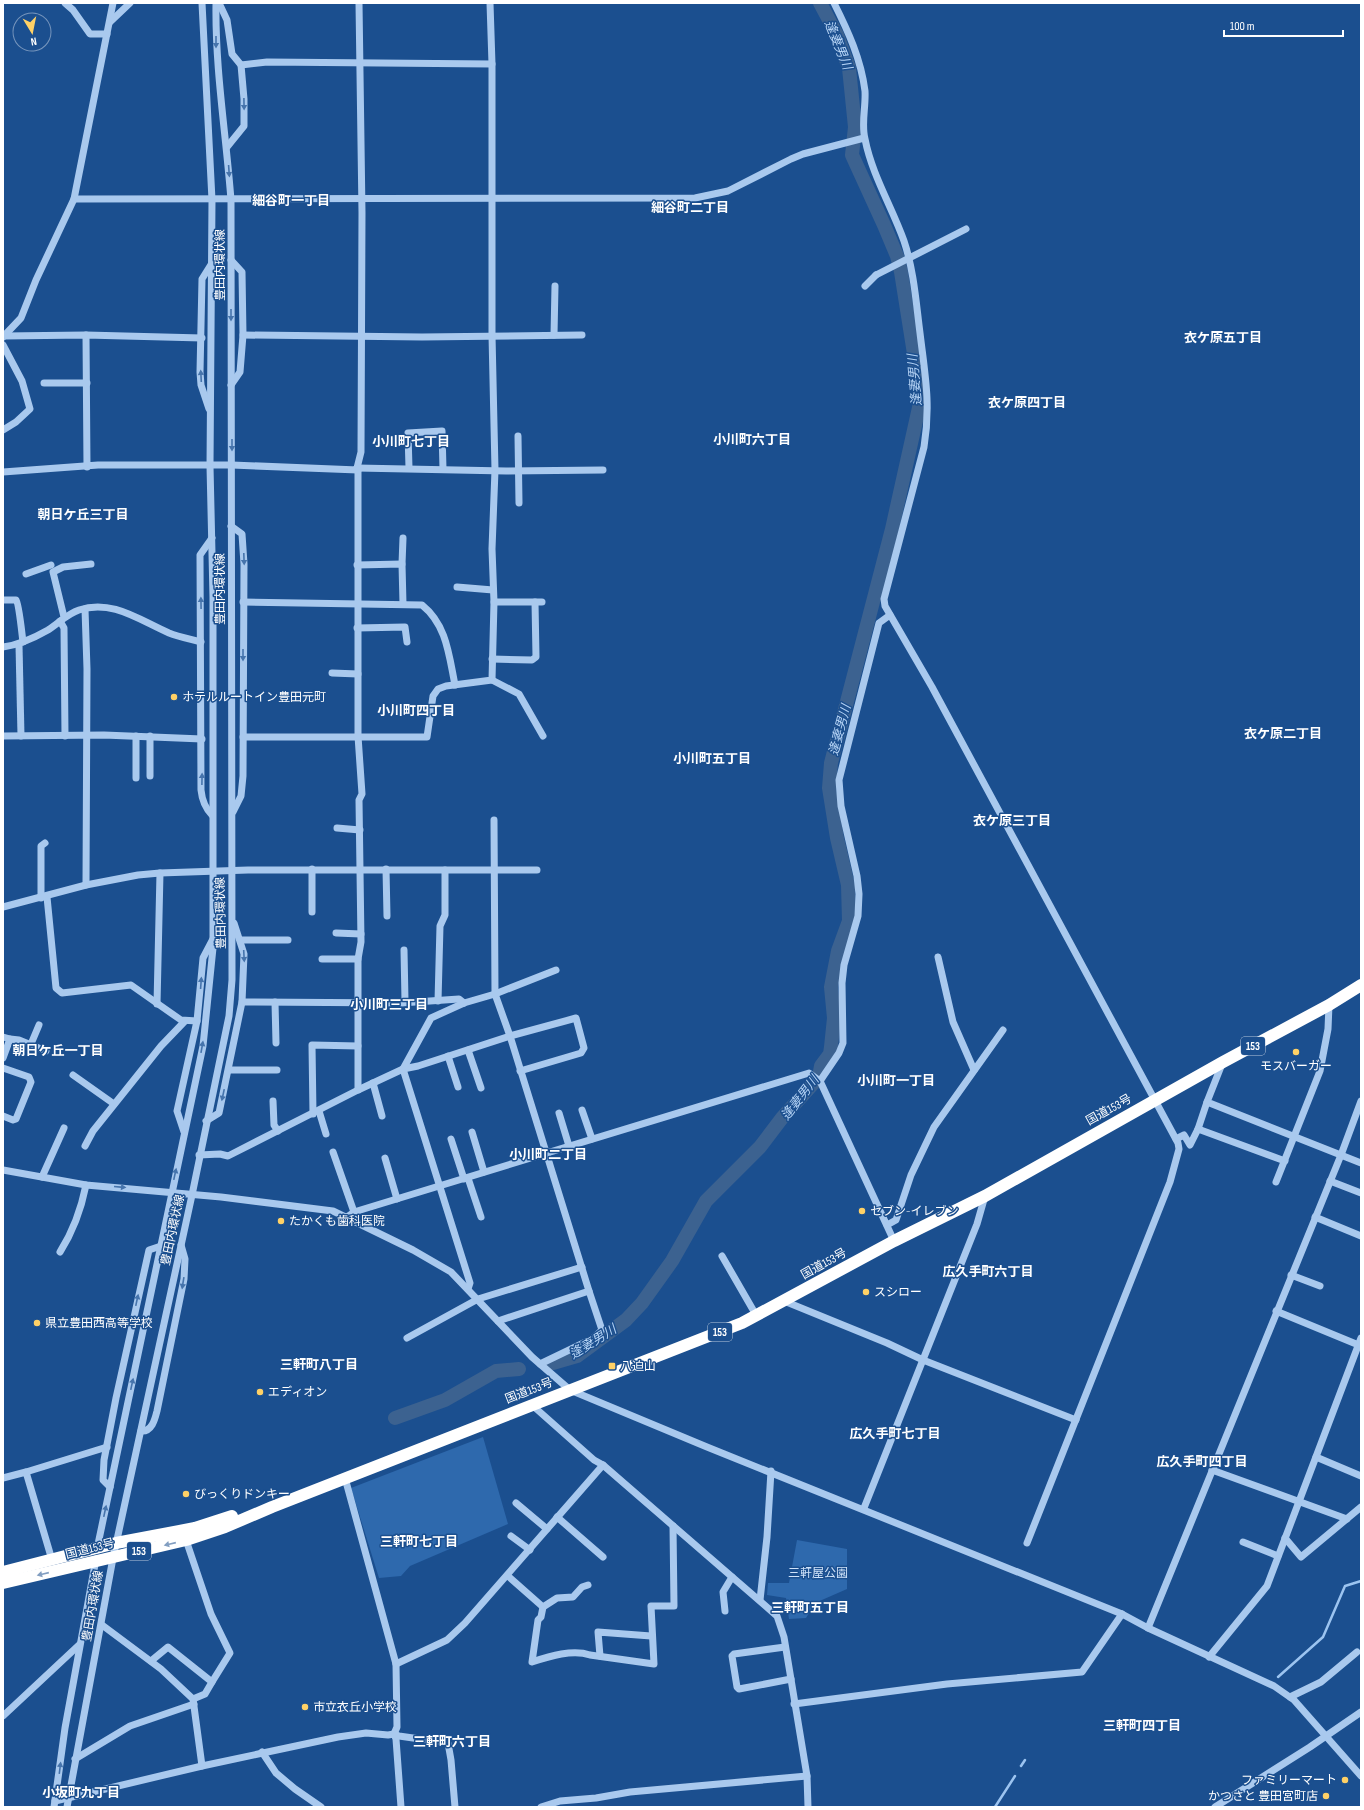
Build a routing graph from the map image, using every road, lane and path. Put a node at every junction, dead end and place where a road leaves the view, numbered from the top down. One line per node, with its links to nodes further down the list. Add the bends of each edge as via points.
1 (65, 3): 10 (street, via 90,34)
2 (114, 3): 9 (street)
3 (130, 3): 9 (street)
4 (202, 3): 19 (street, 豊田内環状線)
5 (218, 3): 13 (street, via 226,20 232,54); 15 (street, 豊田内環状線, one-way to 15, via 216,52)
6 (359, 3): 11 (street)
7 (490, 3): 12 (street)
8 (834, 3): 14 (street, via 861,71 865,92)
9 (110, 22): 10 (street)
10 (107, 34): 17 (street)
11 (359, 64): 12 (street); 13 (street, via 267,62); 18 (street)
12 (492, 64): 16 (street)
13 (241, 65): 15 (street, one-way to 15, via 244,126)
14 (861, 138): 16 (street, via 791,159 728,191 695,198); 68 (street, via 910,260 928,399 928,424 924,447 884,598)
15 (227, 147): 20 (street, 豊田内環状線, one-way to 20)
16 (492, 198): 18 (street); 28 (street)
17 (74, 199): 19 (street); 31 (street, via 21,318)
18 (362, 199): 20 (street); 32 (street)
19 (212, 200): 20 (street); 23 (street, 豊田内環状線)
20 (231, 200): 22 (street, 豊田内環状線)
21 (966, 229): 25 (street, bridge, via 876,275)
22 (231, 260): 27 (street, via 242,272); 37 (street, 豊田内環状線, one-way to 37)
23 (212, 263): 33 (street, via 202,278); 38 (street, 豊田内環状線)
24 (555, 286): 29 (street)
25 (864, 286)
26 (86, 335): 31 (street); 33 (street); 36 (street)
27 (243, 335): 32 (street); 37 (street, via 240,372)
28 (492, 335): 29 (street); 32 (street); 47 (street)
29 (554, 335): 30 (street)
30 (582, 335)
31 (4, 336)
32 (362, 336): 45 (street, via 361,452)
33 (202, 338): 38 (street, one-way to 33, via 202,385)
34 (3, 345): 39 (street, via 22,381 30,409)
35 (44, 383): 36 (street)
36 (86, 383): 43 (street)
37 (231, 385): 41 (street, 豊田内環状線, one-way to 41)
38 (211, 412): 42 (street, 豊田内環状線)
39 (3, 430)
40 (518, 436): 48 (street)
41 (232, 464): 42 (street); 45 (street); 52 (street, 豊田内環状線)
42 (210, 466): 43 (street); 53 (street, 豊田内環状線)
43 (87, 467): 50 (street)
44 (409, 468): 45 (street); 46 (street); 46 (street, via 408,433 442,431)
45 (357, 469): 57 (street)
46 (443, 469): 47 (street)
47 (495, 470): 48 (street); 61 (street)
48 (518, 470): 49 (street); 51 (street)
49 (604, 470)
50 (3, 472)
51 (519, 503)
52 (231, 526): 63 (street, one-way to 63, via 242,534); 76 (street, 豊田内環状線)
53 (212, 538): 72 (street, one-way to 53, via 200,555); 85 (street, 豊田内環状線)
54 (403, 538): 56 (street)
55 (91, 564): 58 (street)
56 (402, 564): 57 (street); 66 (street)
57 (358, 565): 65 (street)
58 (51, 566): 59 (street); 69 (street)
59 (26, 574)
60 (457, 587): 61 (street)
61 (493, 590): 64 (street)
62 (3, 600): 74 (street, via 16,600 19,603)
63 (243, 602): 65 (street); 71 (street)
64 (494, 602): 77 (street); 77 (street, via 539,602 536,657 532,660)
65 (357, 604): 66 (street); 70 (street)
66 (403, 604): 84 (street, via 422,605 439,624 444,634)
67 (85, 609): 69 (street); 72 (street, via 114,607 169,633); 89 (street)
68 (890, 615): 160 (street, via 879,623 839,780 841,806 857,876 858,916 844,965 843,1043); 165 (street, via 932,687)
69 (62, 619): 74 (street); 88 (street)
70 (358, 628): 73 (street, via 405,627); 80 (street)
71 (243, 633): 76 (street, via 241,641); 83 (street, one-way to 83)
72 (201, 642): 81 (street)
73 (407, 642)
74 (21, 644): 75 (street); 87 (street)
75 (3, 648)
76 (231, 652): 78 (street, 豊田内環状線)
77 (492, 659): 82 (street)
78 (231, 668): 83 (street); 98 (street, 豊田内環状線)
79 (332, 673): 80 (street)
80 (358, 674): 92 (street)
81 (201, 677): 85 (street); 95 (street)
82 (492, 680): 84 (street); 93 (street, via 519,694)
83 (243, 684): 94 (street)
84 (455, 685): 92 (street, via 438,689 433,696 428,737)
85 (212, 694): 99 (street, 豊田内環状線)
86 (3, 736): 87 (street)
87 (21, 736): 88 (street)
88 (65, 736): 89 (street)
89 (88, 736): 90 (street); 113 (street)
90 (136, 736): 91 (street); 97 (street)
91 (150, 736): 95 (street); 96 (street)
92 (358, 736): 94 (street); 102 (street, via 362,794 359,800)
93 (543, 736)
94 (243, 737): 98 (street, via 241,796)
95 (202, 739): 99 (street, one-way to 95, via 202,799)
96 (150, 776)
97 (136, 778)
98 (232, 813): 110 (street, 豊田内環状線)
99 (212, 816): 111 (street, 豊田内環状線)
100 (494, 820): 108 (street)
101 (337, 828): 102 (street)
102 (360, 830): 105 (street)
103 (45, 843): 114 (street, via 41,846)
104 (312, 869): 105 (street); 110 (street); 116 (street)
105 (360, 869): 106 (street); 120 (street)
106 (386, 869): 107 (street); 117 (street)
107 (445, 870): 108 (street); 132 (street, via 445,915 440,926)
108 (494, 870): 109 (street); 130 (street)
109 (537, 870)
110 (231, 871): 111 (street); 118 (street, 豊田内環状線)
111 (212, 872): 112 (street); 121 (street, 豊田内環状線)
112 (160, 873): 113 (street); 137 (street)
113 (86, 885): 114 (street)
114 (44, 897): 115 (street); 137 (street, via 56,988 62,993 131,985)
115 (3, 907)
116 (312, 912)
117 (387, 916)
118 (232, 919): 122 (street); 175 (street, 豊田内環状線, via 232,980 228,1016)
119 (336, 933): 120 (street)
120 (361, 934): 127 (street)
121 (213, 938): 140 (street, one-way to 121, via 203,958); 178 (street, 豊田内環状線, one-way to 121, via 203,1046)
122 (241, 940): 123 (street); 133 (street, one-way to 133, via 244,954)
123 (288, 940)
124 (404, 950): 131 (street)
125 (322, 958): 127 (street)
126 (938, 958): 157 (street, via 952,1022)
127 (358, 959): 135 (street)
128 (556, 970): 130 (street)
129 (1361, 985): 138 (highway, 国道153号 / 153)
130 (495, 994): 136 (street); 143 (street)
131 (405, 1001): 132 (street); 135 (street)
132 (438, 1001): 136 (street, via 459,999)
133 (242, 1002): 134 (street); 155 (street)
134 (275, 1002): 135 (street); 145 (street)
135 (358, 1002): 147 (street)
136 (464, 1003): 154 (street, via 431,1018)
137 (157, 1004): 139 (street)
138 (1329, 1005): 152 (highway, 国道153号 / 153); 182 (street, via 1324,1056)
139 (185, 1021): 140 (street); 169 (street)
140 (197, 1021): 178 (street, via 177,1111)
141 (39, 1025): 146 (street)
142 (1002, 1030): 157 (street)
143 (510, 1036): 148 (street); 158 (street); 158 (street, via 576,1018 584,1048 581,1053)
144 (7, 1038): 146 (street); 151 (street)
145 (276, 1043)
146 (31, 1044): 149 (street)
147 (358, 1046): 164 (street); 171 (street, via 312,1045)
148 (468, 1050): 150 (street); 163 (street)
149 (46, 1051)
150 (448, 1056): 154 (street); 162 (street)
151 (3, 1058)
152 (1223, 1062): 165 (highway, 国道153号 / 153); 168 (street)
153 (3, 1068): 173 (street, via 29,1077 31,1082 16,1119)
154 (403, 1069): 161 (street); 202 (street)
155 (228, 1070): 156 (street); 175 (street, one-way to 175, via 220,1112)
156 (277, 1070)
157 (974, 1070): 212 (street, via 934,1127 911,1174 896,1220)
158 (520, 1071): 189 (street)
159 (73, 1075): 169 (street)
160 (820, 1081): 184 (street, via 809,1073); 212 (street)
161 (372, 1083): 164 (street); 174 (street)
162 (458, 1087)
163 (481, 1088)
164 (358, 1090): 171 (street)
165 (1155, 1099): 185 (street); 206 (highway, 国道153号 / 153)
166 (273, 1101): 179 (street, via 274,1125)
167 (1361, 1101): 191 (street)
168 (1207, 1102): 177 (street); 182 (street)
169 (114, 1104): 186 (street)
170 (582, 1110): 184 (street)
171 (316, 1113): 179 (street); 181 (street)
172 (559, 1113): 187 (street)
173 (3, 1116)
174 (382, 1116)
175 (206, 1121): 190 (street, 豊田内環状線)
176 (64, 1128): 197 (street)
177 (1198, 1129): 185 (street, via 1190,1145 1184,1135); 193 (street)
178 (184, 1132): 203 (street, 豊田内環状線, one-way to 178)
179 (278, 1132): 190 (street, via 228,1156)
180 (472, 1132): 196 (street)
181 (326, 1134)
182 (1295, 1135): 191 (street); 193 (street)
183 (451, 1139): 198 (street)
184 (592, 1139): 187 (street)
185 (1176, 1139): 235 (street, via 1179,1154 1170,1182)
186 (85, 1146)
187 (569, 1146): 189 (street)
188 (333, 1152): 208 (street)
189 (545, 1153): 196 (street); 219 (street)
190 (199, 1155): 205 (street, 豊田内環状線)
191 (1341, 1155): 194 (street); 199 (street)
192 (385, 1158): 207 (street)
193 (1285, 1161): 200 (street)
194 (1361, 1163)
195 (3, 1170): 197 (street)
196 (484, 1172): 198 (street)
197 (42, 1177): 201 (street)
198 (466, 1178): 202 (street); 209 (street)
199 (1330, 1181): 204 (street); 210 (street)
200 (1276, 1182)
201 (86, 1185): 203 (street, one-way to 203); 217 (street, via 81,1210 72,1233)
202 (440, 1186): 207 (street); 222 (street, via 470,1283)
203 (171, 1192): 205 (street); 216 (street, 豊田内環状線)
204 (1361, 1193)
205 (192, 1195): 211 (street, via 324,1209); 215 (street, 豊田内環状線)
206 (985, 1196): 214 (highway, 国道153号 / 153); 231 (street, via 977,1224)
207 (397, 1199): 208 (street)
208 (354, 1212): 211 (street)
209 (481, 1217)
210 (1315, 1217): 213 (street); 220 (street)
211 (347, 1218): 222 (street, via 439,1264)
212 (887, 1225): 214 (street)
213 (1361, 1236)
214 (894, 1241): 225 (highway, 国道153号 / 153)
215 (180, 1245): 236 (street, 豊田内環状線); 236 (street, one-way to 236, via 185,1259 184,1279 156,1416 154,1423)
216 (161, 1246): 237 (street, one-way to 216, via 149,1250); 246 (street, 豊田内環状線, one-way to 216)
217 (60, 1252)
218 (722, 1256): 227 (street)
219 (582, 1267): 223 (street); 224 (street)
220 (1291, 1275): 221 (street); 226 (street)
221 (1320, 1286)
222 (468, 1289): 224 (street)
223 (589, 1290): 228 (street); 232 (street, via 602,1330 592,1339)
224 (478, 1299): 228 (street); 229 (street)
225 (784, 1302): 227 (highway, 国道153号 / 153); 231 (street)
226 (1276, 1311): 230 (street); 240 (street)
227 (756, 1315): 233 (highway, 国道153号 / 153, via 742,1323)
228 (498, 1321): 232 (street)
229 (407, 1338)
230 (1360, 1343): 238 (street)
231 (923, 1360): 235 (street); 251 (street)
232 (540, 1364): 233 (street)
233 (570, 1390): 234 (highway, 国道153号 / 153); 241 (street)
234 (532, 1405): 239 (street); 245 (highway, 国道153号 / 153)
235 (1076, 1420): 261 (street)
236 (141, 1431): 260 (street, 豊田内環状線)
237 (107, 1447): 242 (street); 246 (street, via 103,1480)
238 (1316, 1457): 243 (street); 247 (street)
239 (603, 1465): 252 (street); 254 (street)
240 (1212, 1470): 247 (street); 279 (street)
241 (771, 1471): 251 (street); 274 (street)
242 (26, 1472): 244 (street); 267 (street)
243 (1361, 1476)
244 (3, 1478)
245 (345, 1478): 250 (highway, 国道153号 / 153); 287 (street)
246 (110, 1487): 262 (street, 豊田内環状線, one-way to 246)
247 (1299, 1500): 253 (street); 257 (street)
248 (516, 1502): 255 (street)
249 (1361, 1506): 253 (street)
250 (272, 1507): 258 (highway, 国道153号 / 153); 260 (highway, 国道153号 / 153, via 256,1508 195,1528)
251 (864, 1508): 277 (street)
252 (557, 1517): 255 (street); 265 (street)
253 (1347, 1519): 257 (street, via 1301,1557)
254 (673, 1526): 271 (street); 280 (street, via 674,1606 651,1606)
255 (548, 1529): 263 (street)
256 (511, 1536): 263 (street)
257 (1285, 1538): 264 (street)
258 (186, 1540): 266 (highway, 国道153号 / 153, one-way to 266); 289 (street, via 211,1614 230,1653)
259 (1243, 1542): 264 (street)
260 (116, 1543): 262 (highway, 国道153号 / 153); 266 (street, 豊田内環状線)
261 (1027, 1543)
262 (97, 1549): 267 (highway, 国道153号 / 153); 268 (street, 豊田内環状線)
263 (530, 1550): 270 (street)
264 (1278, 1556): 285 (street, via 1267,1586)
265 (603, 1557)
266 (113, 1558): 268 (highway, 国道153号 / 153); 278 (street, 豊田内環状線)
267 (52, 1560): 269 (highway, 国道153号 / 153)
268 (96, 1562): 272 (highway, 国道153号 / 153, one-way to 272); 281 (street, 豊田内環状線)
269 (3, 1572)
270 (508, 1576): 275 (street); 287 (street, via 447,1640)
271 (732, 1577): 274 (street); 276 (street, via 723,1592)
272 (3, 1583)
273 (588, 1585): 275 (street, via 582,1587 573,1597 557,1598)
274 (760, 1600): 282 (street, via 777,1616)
275 (543, 1607): 284 (street, via 538,1620 532,1662 549,1656 582,1652)
276 (725, 1610)
277 (1122, 1614): 279 (street); 292 (street, via 1082,1672 947,1684)
278 (102, 1624): 286 (street); 298 (street, 豊田内環状線)
279 (1148, 1628): 285 (street)
280 (651, 1636): 284 (street, via 598,1632); 284 (street, via 654,1664)
281 (79, 1645): 294 (street); 304 (street, 豊田内環状線, one-way to 281)
282 (785, 1647): 288 (street); 288 (street, via 732,1656 739,1689)
283 (1358, 1652): 290 (street, via 1321,1682)
284 (600, 1656)
285 (1209, 1657): 290 (street, via 1274,1686)
286 (151, 1661): 289 (street, via 168,1647); 291 (street)
287 (396, 1664): 295 (street, via 397,1727)
288 (790, 1679): 292 (street)
289 (212, 1682): 291 (street, via 205,1694)
290 (1290, 1697): 296 (street)
291 (193, 1702): 298 (street, via 130,1726); 299 (street)
292 (794, 1704): 300 (street)
293 (1361, 1712): 296 (street)
294 (3, 1716)
295 (394, 1734): 297 (street, via 366,1733); 308 (street); 309 (street, via 448,1743)
296 (1326, 1737): 301 (street); 313 (street)
297 (262, 1752): 299 (street); 307 (street, via 276,1774)
298 (75, 1759): 302 (street, 豊田内環状線)
299 (202, 1766): 302 (street)
300 (807, 1776): 303 (street, via 630,1792); 312 (street)
301 (1361, 1776)
302 (69, 1798): 304 (street); 306 (street, 豊田内環状線)
303 (596, 1798): 305 (street); 311 (street)
304 (55, 1804)
305 (559, 1804): 310 (street)
306 (68, 1807)
307 (321, 1807)
308 (401, 1807)
309 (455, 1807)
310 (541, 1807)
311 (596, 1807)
312 (808, 1807)
313 (1215, 1807)

